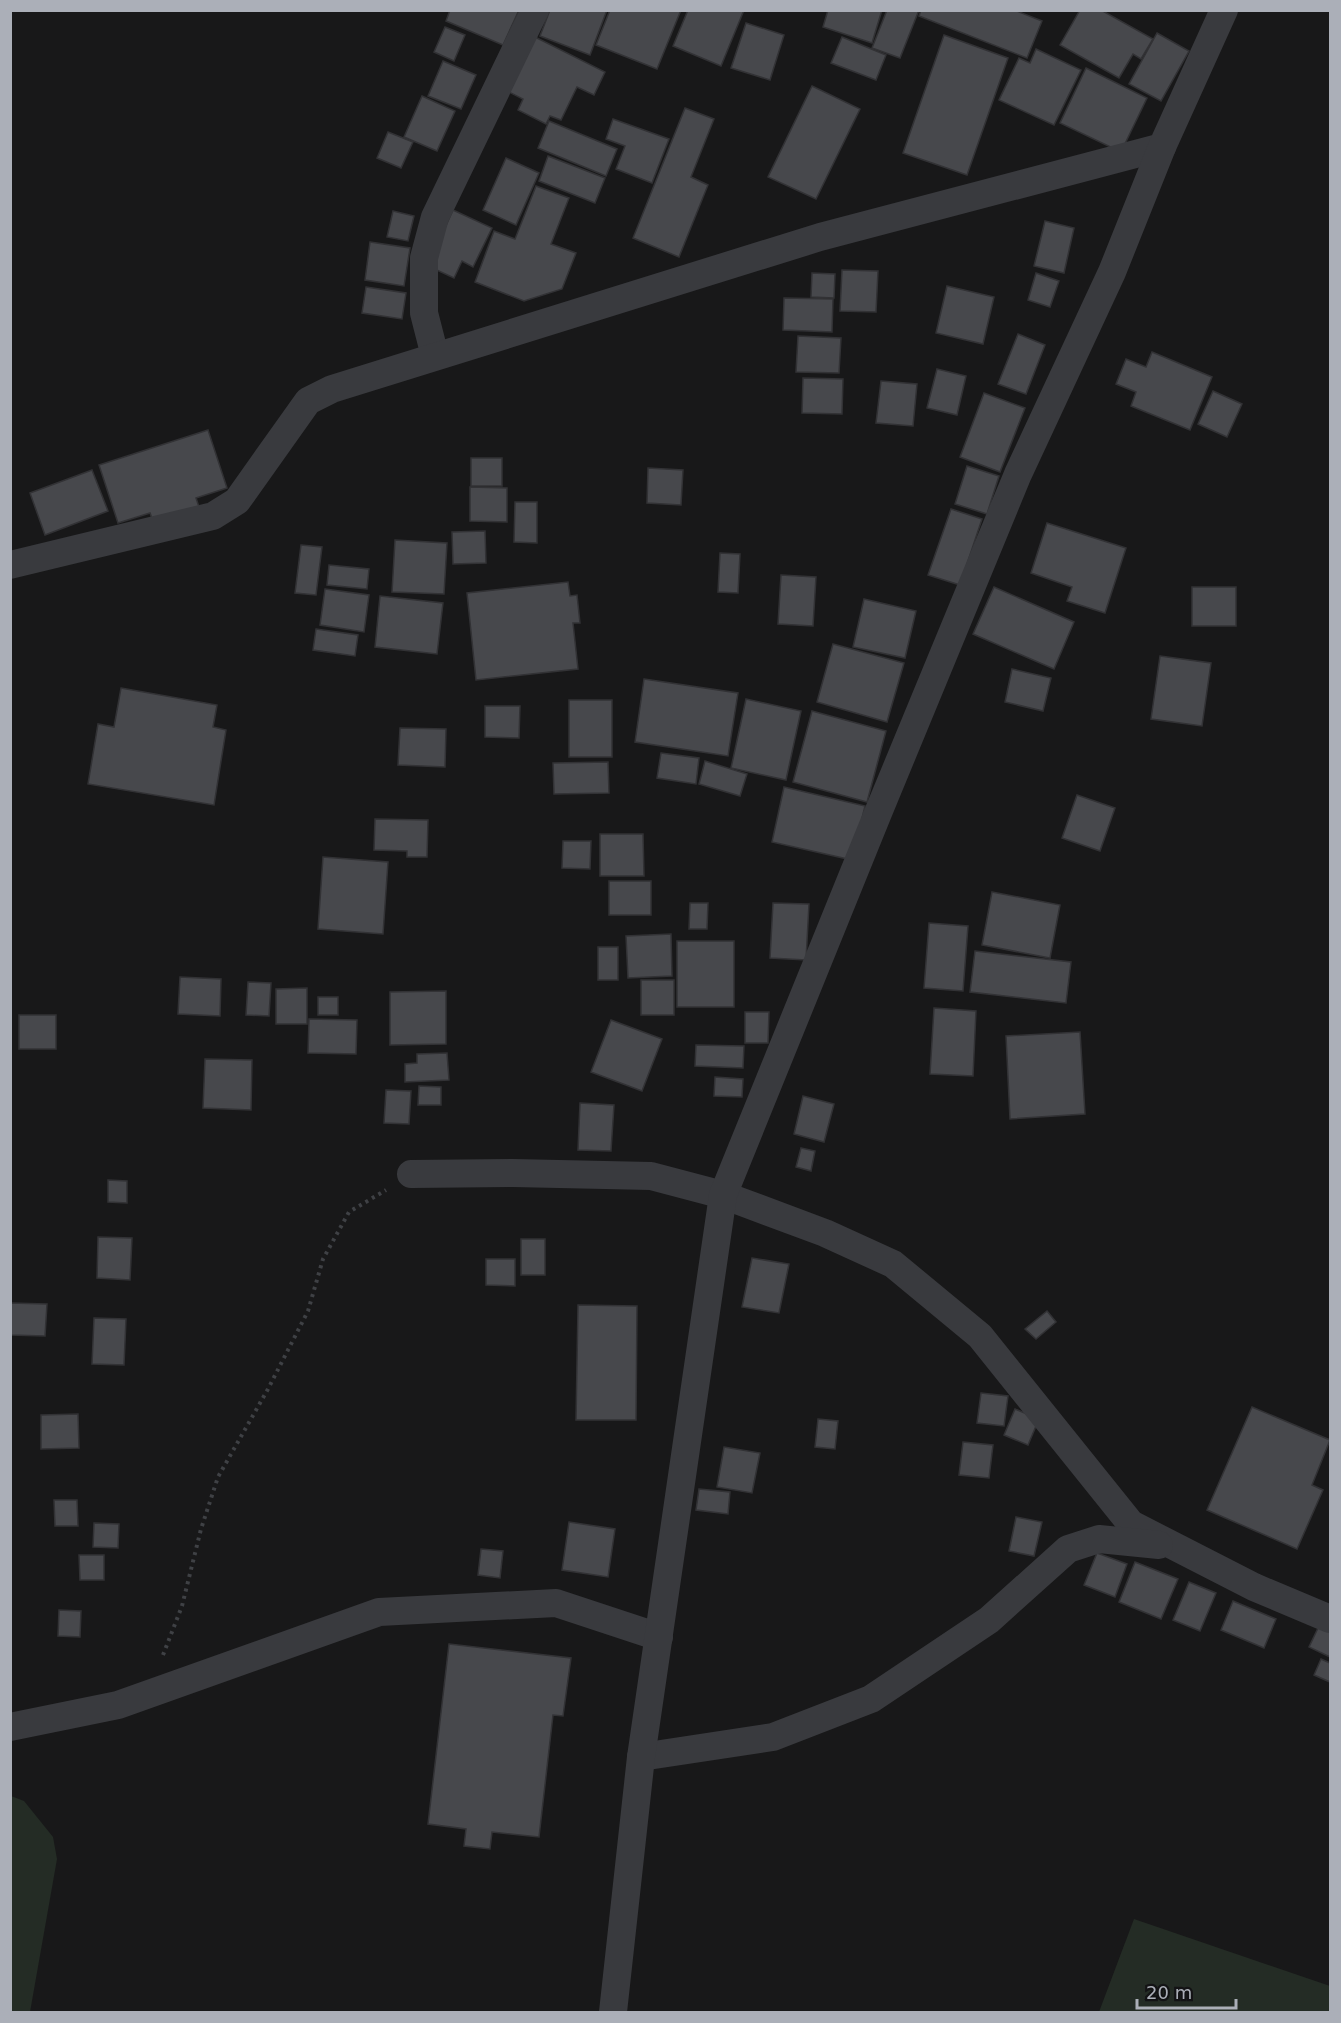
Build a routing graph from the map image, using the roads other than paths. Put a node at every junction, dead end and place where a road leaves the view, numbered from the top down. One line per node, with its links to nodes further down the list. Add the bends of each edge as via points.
1 (535, 10): 4 (street, via 435,217 424,258 424,313)
2 (1224, 10): 3 (street)
3 (1162, 147): 4 (street, via 820,237); 7 (street, via 1112,272 1018,474)
4 (435, 356): 5 (street, via 332,389 308,401 237,501 213,516)
5 (10, 565)
6 (411, 1174): 7 (street, via 651,1176)
7 (723, 1195): 8 (street, via 825,1233 893,1264 980,1336 1131,1524); 10 (street)
8 (1176, 1547): 9 (street, via 1254,1587); 12 (street, via 1099,1539 1068,1549 989,1620 871,1699 773,1737)
9 (1330, 1619)
10 (659, 1637): 11 (street, via 556,1603 379,1612 118,1705); 12 (street)
11 (10, 1727)
12 (641, 1757): 13 (street)
13 (613, 2013)

